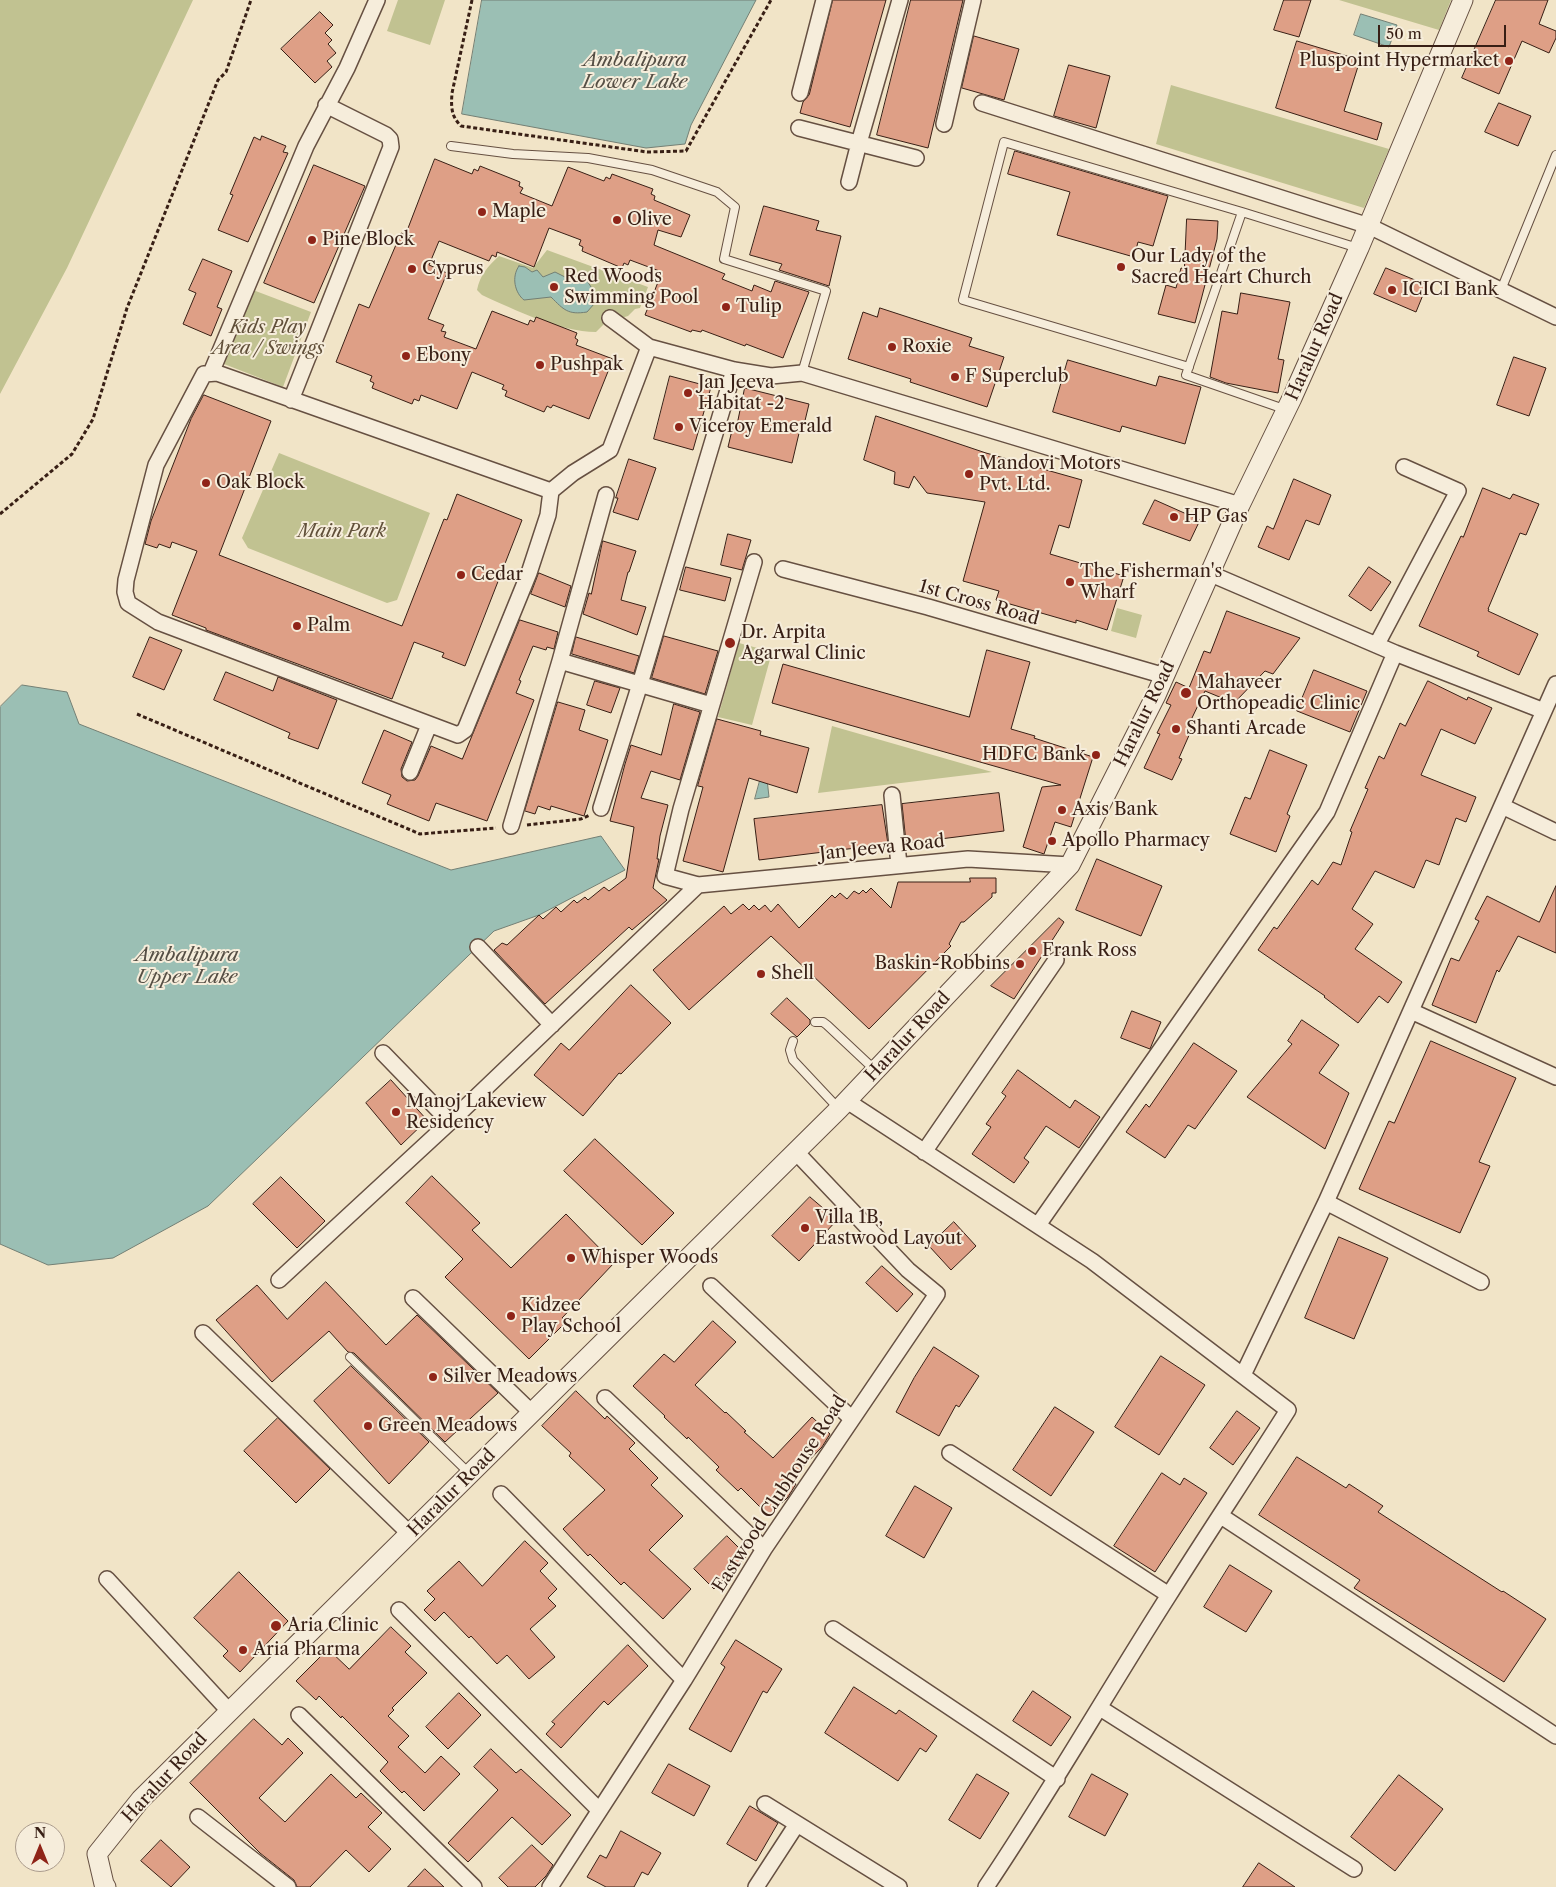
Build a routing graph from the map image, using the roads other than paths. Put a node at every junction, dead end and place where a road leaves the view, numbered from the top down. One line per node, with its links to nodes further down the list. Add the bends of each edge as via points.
1 (377, 0): 8 (street, via 347,68)
2 (824, 0): 6 (street)
3 (900, 0): 11 (street)
4 (973, 0): 9 (street)
5 (1463, 0): 17 (street, Haralur Road)
6 (800, 93)
7 (982, 103): 17 (street)
8 (326, 104): 25 (street); 27 (street, via 386,135 390,139 390,147)
9 (944, 124)
10 (799, 128): 11 (street)
11 (859, 143): 14 (street); 15 (street)
12 (450, 146): 26 (lane, via 513,154 588,158 652,170 717,192 735,207 724,259 826,291)
13 (1556, 155): 19 (lane)
14 (916, 158)
15 (849, 182)
16 (1242, 212): 18 (lane); 23 (lane); 23 (lane, via 1004,142 963,300)
17 (1368, 226): 18 (street, Haralur Road); 19 (street)
18 (1359, 248): 28 (street, Haralur Road)
19 (1501, 290): 20 (street)
20 (1556, 317)
21 (610, 318): 22 (street)
22 (649, 348): 24 (street); 30 (street, via 610,450)
23 (1189, 367): 28 (lane, via 1186,375)
24 (734, 370): 26 (street, via 771,376); 40 (street)
25 (211, 373): 27 (street); 44 (street, via 201,378 156,465 126,580 128,603 158,622)
26 (802, 373): 32 (street)
27 (291, 400): 30 (street)
28 (1287, 410): 32 (street, Haralur Road)
29 (1404, 467): 36 (street, via 1458,491)
30 (551, 491): 44 (street, via 548,515 529,574 465,730 458,735)
31 (606, 495): 38 (street)
32 (1240, 505): 35 (street, Haralur Road)
33 (754, 562): 42 (street)
34 (783, 569): 39 (street, 1st Cross Road, via 928,607)
35 (1210, 574): 36 (street); 39 (street, Haralur Road)
36 (1377, 644): 37 (street)
37 (1395, 653): 43 (street); 68 (street, via 1327,812)
38 (560, 661): 40 (street); 49 (street)
39 (1165, 676): 52 (street, Haralur Road)
40 (640, 684): 42 (street); 48 (street)
41 (1556, 684): 43 (street)
42 (711, 705): 53 (street, via 665,876)
43 (1544, 711): 47 (street)
44 (429, 725): 45 (street)
45 (410, 772)
46 (892, 795): 51 (street)
47 (1502, 806): 50 (street); 56 (street)
48 (601, 808)
49 (511, 826)
50 (1556, 832)
51 (899, 865): 52 (street, Jan Jeeva Road, via 968,859); 53 (street, Jan Jeeva Road)
52 (1070, 865): 61 (street, Haralur Road)
53 (698, 886): 58 (street)
54 (478, 947): 58 (street)
55 (1056, 960): 66 (street)
56 (1411, 1011): 62 (street); 67 (street)
57 (815, 1022): 61 (lane, via 827,1025)
58 (552, 1024): 64 (street)
59 (793, 1042): 63 (lane, via 790,1050 793,1060)
60 (383, 1052): 64 (street)
61 (876, 1071): 63 (street, Haralur Road)
62 (1556, 1077)
63 (843, 1105): 65 (street, Haralur Road); 66 (street)
64 (450, 1122): 69 (street)
65 (796, 1152): 77 (street, Haralur Road); 78 (street, Eastwood Clubhouse Road, via 908,1270 938,1294)
66 (924, 1152): 68 (street)
67 (1326, 1202): 70 (street); 75 (street)
68 (1038, 1225): 75 (street, via 1092,1261)
69 (279, 1280)
70 (1481, 1282)
71 (710, 1286): 78 (street)
72 (413, 1298): 77 (street)
73 (203, 1333): 83 (street)
74 (350, 1357): 80 (lane)
75 (1243, 1375): 82 (street, via 1288,1410)
76 (605, 1398): 84 (street)
77 (532, 1413): 80 (street, Haralur Road)
78 (852, 1419): 84 (street, Eastwood Clubhouse Road)
79 (950, 1454): 86 (street)
80 (470, 1474): 83 (street, Haralur Road)
81 (501, 1494): 89 (street)
82 (1221, 1516): 86 (street); 93 (street)
83 (410, 1534): 91 (street, Haralur Road)
84 (764, 1549): 89 (street, Eastwood Clubhouse Road)
85 (107, 1579): 91 (street)
86 (1169, 1594): 90 (street)
87 (399, 1610): 96 (street)
88 (833, 1629): 94 (street)
89 (684, 1680): 96 (street, Eastwood Clubhouse Road)
90 (1100, 1708): 94 (street); 99 (street)
91 (230, 1711): 100 (street, Haralur Road, via 141,1799 97,1854)
92 (299, 1715): 102 (street)
93 (1556, 1736)
94 (1057, 1779): 106 (street)
95 (765, 1804): 98 (street)
96 (599, 1810): 103 (street, Eastwood Clubhouse Road)
97 (198, 1817): 101 (street)
98 (797, 1824): 104 (street); 105 (street)
99 (1354, 1869)
100 (106, 1887)
101 (288, 1887)
102 (474, 1887)
103 (550, 1887)
104 (756, 1887)
105 (899, 1887)
106 (986, 1887)

